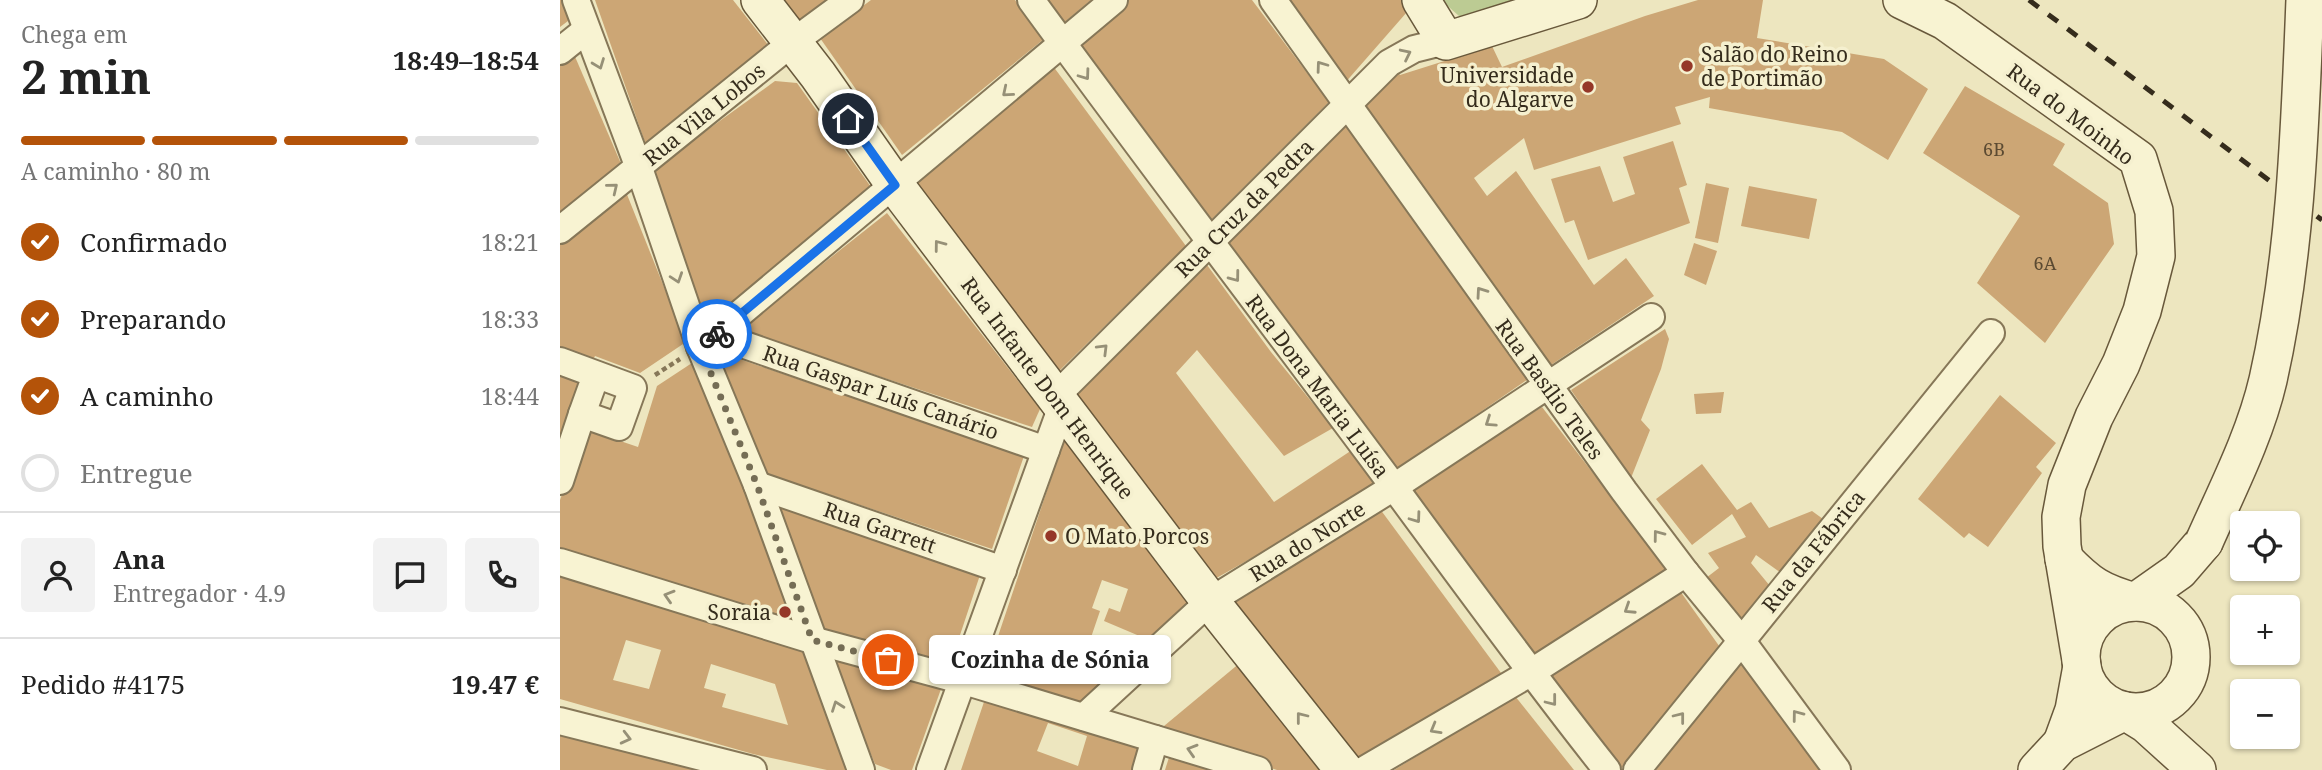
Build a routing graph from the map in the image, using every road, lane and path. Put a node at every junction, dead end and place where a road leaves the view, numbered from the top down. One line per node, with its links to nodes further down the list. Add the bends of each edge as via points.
1 (576, 0): 11 (street)
2 (760, 0): 13 (street, Rua Infante Dom Henrique)
3 (850, 0): 13 (street, Rua Vila Lobos)
4 (1031, 0): 14 (street, Rua Dona Maria Luísa)
5 (1115, 0): 14 (street)
6 (1273, 0): 16 (street, Rua Basílio Teles, one-way to 6)
7 (1421, 0): 12 (street)
8 (1578, 0): 12 (street)
9 (1902, 0): 35 (street, Rua do Moinho, via 1945,21 2138,159 2154,211 2156,256 2141,311 2067,485 2061,517)
10 (2305, 0): 34 (street, bridge, via 2300,131 2284,292 2268,382 2247,444)
11 (586, 30): 15 (street); 17 (street, one-way to 17)
12 (1446, 41): 16 (street, Rua Cruz da Pedra, one-way to 12, via 1389,63 1414,49)
13 (793, 43): 17 (street, Rua Vila Lobos); 18 (street, Rua Infante Dom Henrique)
14 (1063, 45): 18 (street, one-way to 18); 20 (street, Rua Dona Maria Luísa, one-way to 20)
15 (560, 51)
16 (1347, 103): 20 (street, Rua Cruz da Pedra); 26 (street, Rua Basílio Teles, one-way to 16)
17 (639, 168): 19 (street, Rua Vila Lobos, one-way to 17); 23 (street, one-way to 23)
18 (895, 185): 23 (street); 28 (street, Rua Infante Dom Henrique, one-way to 18)
19 (560, 230)
20 (1210, 243): 28 (street, Rua Cruz da Pedra, one-way to 20); 33 (street, Rua Dona Maria Luísa, one-way to 33)
21 (1651, 317): 26 (street, Rua do Norte)
22 (1991, 333): 42 (street, Rua da Fábrica)
23 (708, 341): 27 (path); 30 (street, Rua Gaspar Luís Canário); 32 (street)
24 (560, 362): 25 (street)
25 (596, 375): 27 (street); 29 (street)
26 (1546, 384): 33 (street, Rua do Norte, one-way to 33); 38 (street, Rua Basílio Teles, one-way to 26)
27 (633, 388): 29 (street, via 619,427)
28 (1058, 402): 30 (street); 39 (street, Rua Infante Dom Henrique)
29 (582, 414): 31 (street)
30 (1046, 450): 37 (street)
31 (560, 481)
32 (757, 485): 37 (street, Rua Garrett); 41 (street)
33 (1394, 487): 39 (street, Rua do Norte); 45 (street, Rua Dona Maria Luísa, one-way to 45)
34 (2204, 542): 40 (street, via 2179,571); 43 (street, via 2191,592)
35 (2064, 559): 40 (street, via 2086,582 2107,594); 44 (street, Rua do Moinho)
36 (560, 562): 41 (street, one-way to 36)
37 (1003, 570): 46 (street)
38 (1686, 573): 42 (street, Rua Basílio Teles); 45 (street, one-way to 45)
39 (1210, 601): 49 (street, Rua do Norte); 59 (street, Rua Infante Dom Henrique, one-way to 39)
40 (2135, 601): 43 (street, via 2171,613); 44 (street, via 2116,605 2094,622 2082,648)
41 (812, 640): 46 (street); 55 (street, one-way to 41)
42 (1741, 640): 62 (street, Rua da Fábrica, one-way to 42); 63 (street, Rua Basílio Teles, one-way to 42)
43 (2190, 645): 47 (street)
44 (2081, 666): 48 (street, via 2100,699); 52 (street, via 2074,710)
45 (1530, 673): 60 (street, one-way to 60); 61 (street, Rua Dona Maria Luísa, one-way to 61)
46 (964, 681): 49 (street); 56 (street)
47 (2186, 681): 48 (street, via 2176,696 2161,706); 53 (street, via 2179,710 2180,736)
48 (2125, 711): 52 (street); 53 (street)
49 (1084, 717): 51 (street)
50 (560, 721): 54 (street, one-way to 54)
51 (1155, 739): 57 (street); 58 (street, one-way to 51)
52 (2062, 743): 64 (street)
53 (2191, 766)
54 (753, 770)
55 (860, 770)
56 (930, 770)
57 (1146, 770)
58 (1258, 770)
59 (1344, 770)
60 (1364, 770)
61 (1607, 770)
62 (1637, 770)
63 (1838, 770)
64 (2037, 770)

